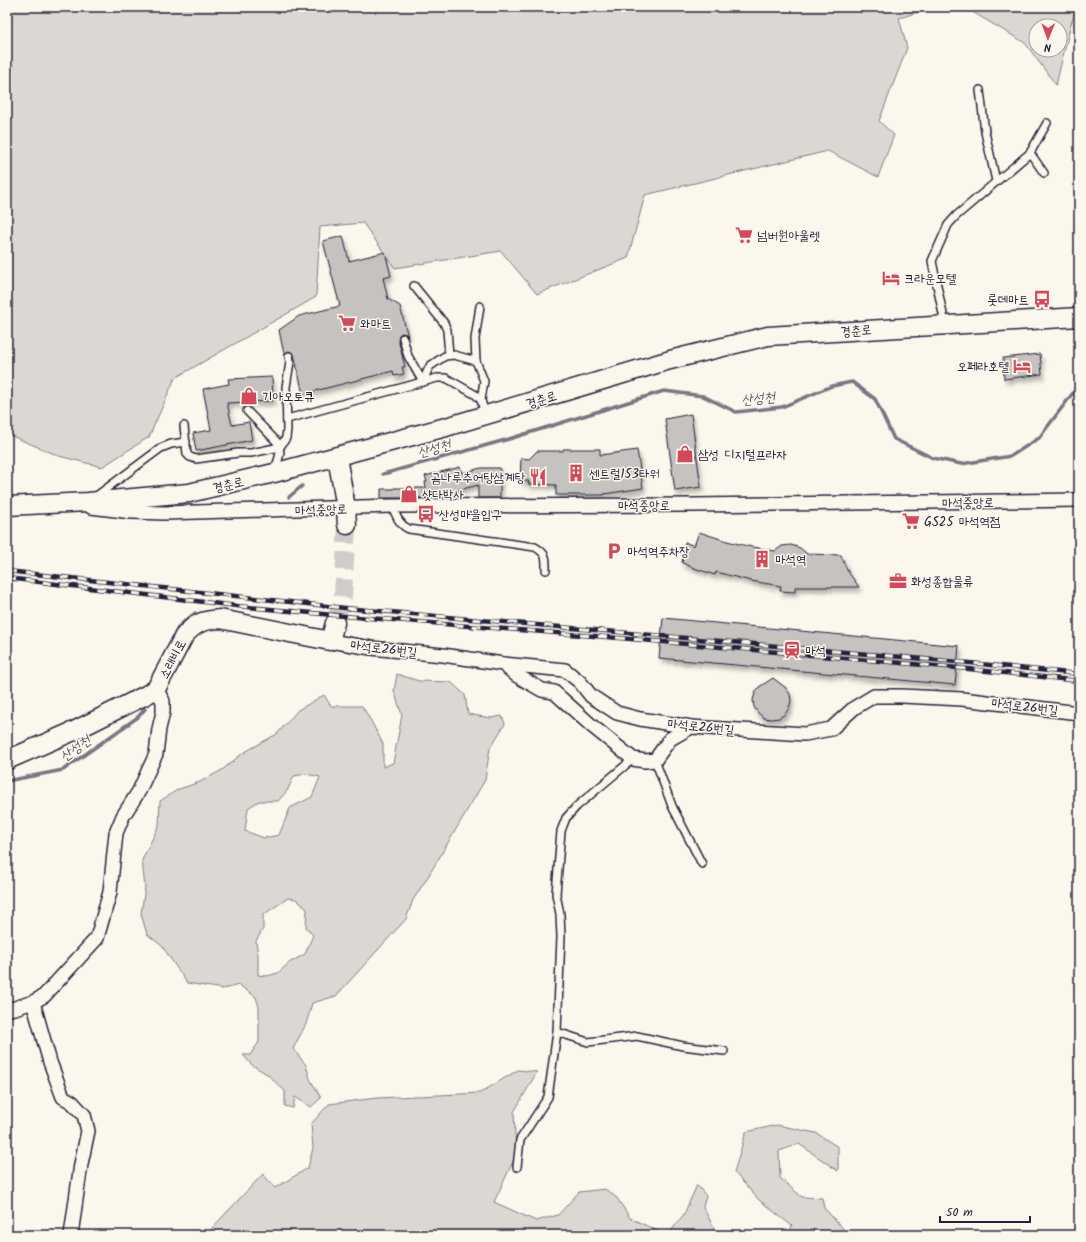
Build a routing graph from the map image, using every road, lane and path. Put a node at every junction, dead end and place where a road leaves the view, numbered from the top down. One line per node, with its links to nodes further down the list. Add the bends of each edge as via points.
1 (980, 90): 5 (lane, via 985,132)
2 (1047, 123): 3 (lane)
3 (1030, 153): 4 (lane); 5 (lane)
4 (1044, 173)
5 (996, 181): 9 (lane, via 948,225 932,261)
6 (414, 286): 11 (lane, via 446,327)
7 (480, 306): 13 (lane, via 475,339)
8 (1079, 317): 9 (street, 경춘로)
9 (945, 324): 15 (street, 경춘로, via 768,336)
10 (403, 338): 14 (lane, via 408,356)
11 (449, 355): 13 (lane); 14 (lane, via 430,366)
12 (289, 356): 17 (lane, via 286,387)
13 (476, 361): 15 (lane, via 484,381)
14 (422, 382): 15 (lane, via 446,378 476,395); 17 (lane)
15 (483, 408): 21 (street, 경춘로, via 446,427)
16 (247, 411): 20 (lane, via 277,442)
17 (287, 419): 20 (lane, via 286,438)
18 (184, 426): 19 (lane)
19 (186, 442): 20 (lane, via 187,454 192,458); 25 (lane, via 165,446 155,451)
20 (280, 450): 22 (lane)
21 (337, 457): 22 (street, 경춘로); 30 (street)
22 (274, 473): 23 (street, 경춘로)
23 (189, 493): 25 (street, 경춘로); 29 (street)
24 (1079, 500): 28 (street, 마석중앙로)
25 (88, 502): 26 (street, 경춘로)
26 (62, 504): 27 (street, 경춘로); 29 (street, 마석중앙로, via 132,512)
27 (7, 506)
28 (392, 506): 30 (street, 마석중앙로); 31 (lane, via 402,525 409,529 535,547 545,554)
29 (210, 512): 30 (street, 마석중앙로)
30 (346, 516)
31 (546, 570)
32 (335, 623): 33 (street)
33 (330, 641): 34 (street, 마석로26번길); 35 (street, 소래비로, via 220,619 208,620 198,623 184,636)
34 (503, 664): 37 (street, 마석로26번길, via 565,670 580,682 591,696 617,713); 38 (street, via 542,690 554,692)
35 (156, 689): 39 (street, 소래비로, via 74,731); 42 (street, via 163,702 163,712 158,729 156,754 116,833 110,892 97,938 44,996)
36 (1079, 712): 37 (street, 마석로26번길, via 962,699 874,696 854,708 831,729 804,734)
37 (691, 727): 40 (street, via 670,739)
38 (633, 759): 40 (street); 44 (lane, via 577,806 566,818 561,831 556,894 561,937)
39 (7, 760)
40 (655, 760): 41 (lane, via 672,806)
41 (702, 864)
42 (33, 1002): 43 (street); 47 (street, via 63,1097 72,1102 84,1115 88,1131)
43 (7, 1009)
44 (557, 1032): 45 (lane, via 588,1042 637,1036 683,1046); 46 (lane, via 548,1097 520,1140)
45 (724, 1051)
46 (517, 1167)
47 (70, 1235)

